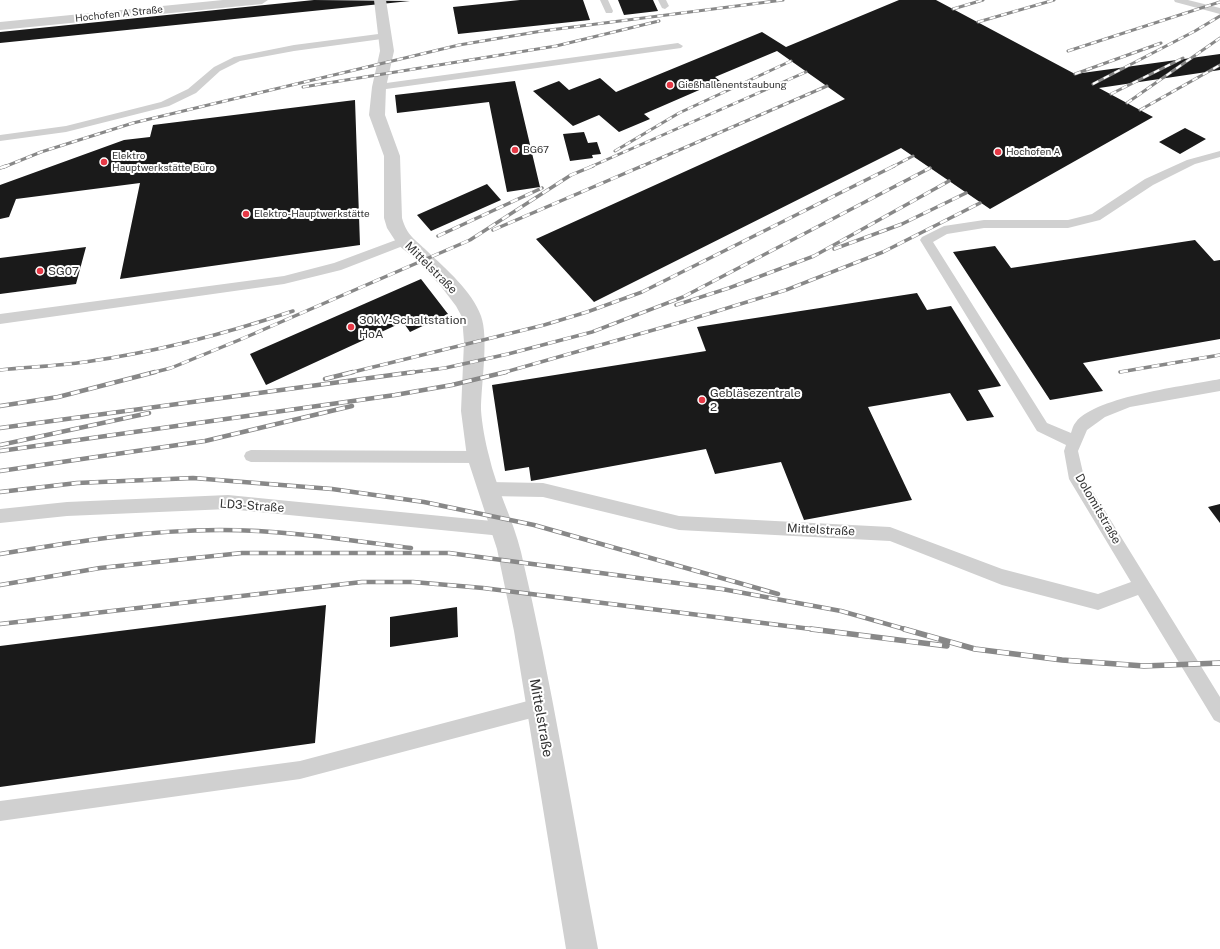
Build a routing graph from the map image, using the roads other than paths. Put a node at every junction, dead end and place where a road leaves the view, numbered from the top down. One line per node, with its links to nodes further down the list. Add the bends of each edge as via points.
1 (262, 0): 7 (street, Hochofen A Straße)
2 (380, 0): 8 (street, Mittelstraße)
3 (604, 0): 5 (lane)
4 (1178, 0): 6 (lane)
5 (609, 11)
6 (1220, 11)
7 (0, 26)
8 (386, 36): 10 (street, Mittelstraße, via 388,51); 11 (lane, via 294,48 237,59 217,69 192,91 165,104 66,129)
9 (678, 46): 10 (lane)
10 (378, 87): 13 (street, Mittelstraße, via 377,115 389,145 393,166 393,218)
11 (0, 138)
12 (1220, 154): 16 (lane, via 1191,162 1149,182 1096,217 1068,224 978,225 944,230 926,240 1042,427)
13 (404, 241): 14 (lane, via 337,267 284,280); 18 (street, Mittelstraße, via 446,280 472,317 474,342 471,411)
14 (0, 319)
15 (1220, 385): 16 (lane, Dolomitstraße, via 1122,405 1100,413 1081,426)
16 (1074, 442): 22 (lane, Dolomitstraße, via 1071,451 1077,479)
17 (251, 456): 18 (lane)
18 (478, 457): 19 (street, Mittelstraße)
19 (488, 489): 21 (street, Mittelstraße); 22 (lane, Mittelstraße, via 543,490 679,522 890,534 1002,577 1098,602)
20 (0, 516): 21 (lane, LD3-Straße, via 67,509 228,502)
21 (502, 530): 23 (street, Mittelstraße, via 509,549)
22 (1143, 585): 24 (lane, Dolomitstraße)
23 (539, 707): 25 (lane, via 300,770); 26 (street, Mittelstraße)
24 (1220, 714)
25 (0, 811)
26 (582, 949)

